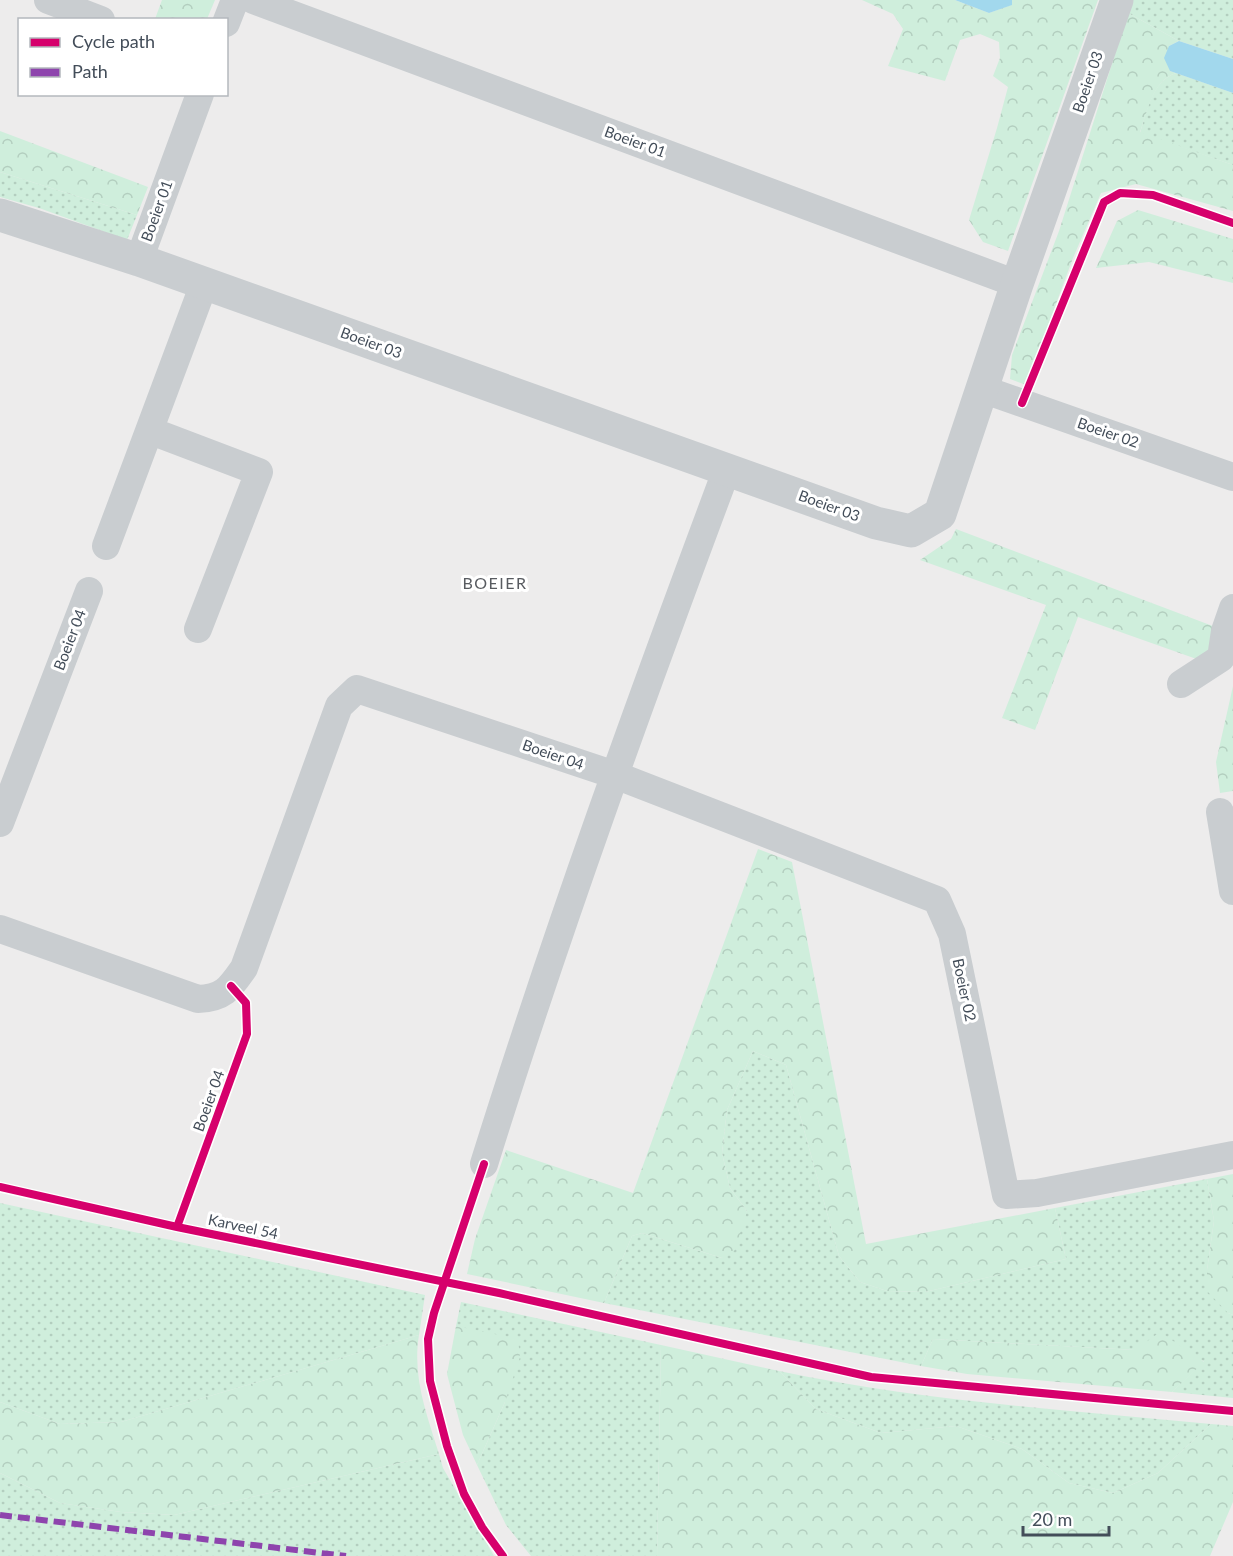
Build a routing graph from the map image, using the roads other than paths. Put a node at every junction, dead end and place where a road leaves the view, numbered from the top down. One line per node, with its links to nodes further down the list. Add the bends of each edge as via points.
1 (48, 0): 5 (street)
2 (235, 0): 6 (street)
3 (253, 0): 11 (street, Boeier 01)
4 (1117, 0): 11 (street, Boeier 03)
5 (96, 18)
6 (228, 18)
7 (199, 96): 9 (street, Boeier 01)
8 (0, 215): 9 (street)
9 (139, 260): 10 (street, Boeier 03)
10 (204, 284): 13 (street); 14 (street, Boeier 03)
11 (1017, 284): 12 (street, Boeier 03)
12 (982, 389): 14 (street, Boeier 03, via 940,514 911,531 876,523); 15 (street, Boeier 02)
13 (151, 430): 16 (street); 19 (street, via 259,472)
14 (727, 469): 21 (street)
15 (1233, 477)
16 (106, 546)
17 (89, 591): 23 (street, Boeier 04)
18 (1233, 608): 20 (street, via 1221,658)
19 (198, 629)
20 (1181, 684)
21 (615, 775): 25 (street, Boeier 04, via 357,689 339,706 244,968 222,994 198,999); 26 (street, Boeier 02, via 937,900 952,934 1006,1195 1037,1193); 27 (street)
22 (1220, 812): 24 (street)
23 (0, 823)
24 (1233, 891)
25 (0, 929)
26 (1233, 1155)
27 (484, 1164)

